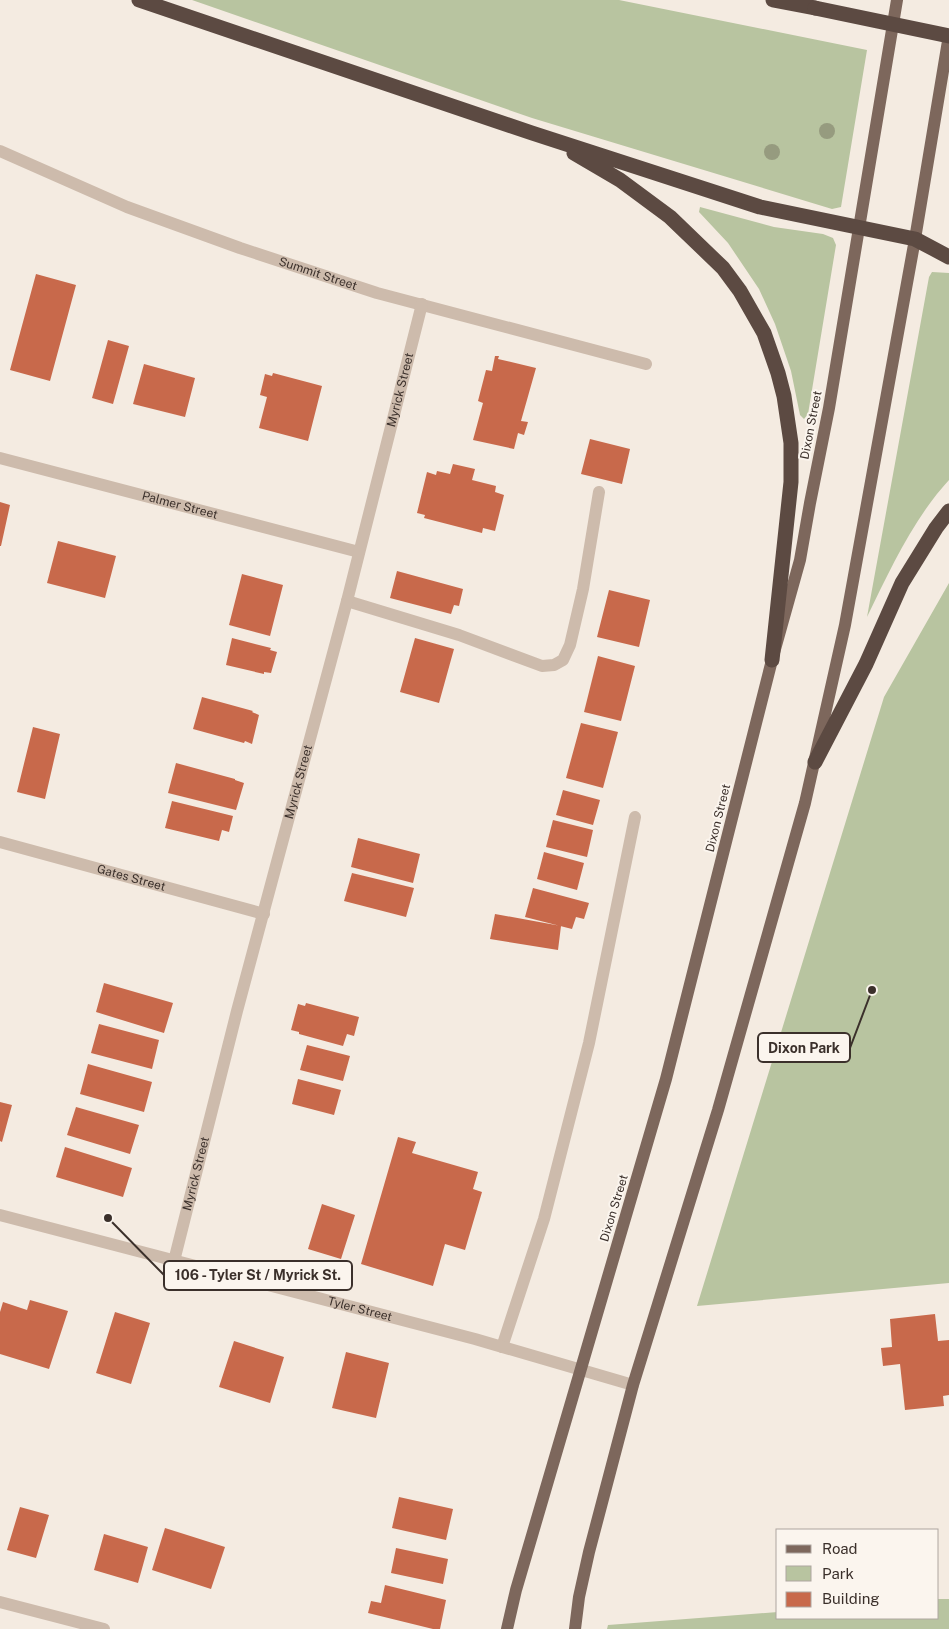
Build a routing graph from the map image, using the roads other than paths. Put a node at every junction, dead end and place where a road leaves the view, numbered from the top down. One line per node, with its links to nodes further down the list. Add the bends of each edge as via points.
1 (140, 0): 5 (highway)
2 (774, 0): 4 (highway, bridge)
3 (897, 0): 7 (main road, Dixon Street)
4 (949, 35): 8 (main road)
5 (532, 133): 7 (highway, via 760,207); 17 (highway, via 620,180 670,217 724,268 764,333 784,396 791,482)
6 (0, 151): 10 (street, Summit Street, via 127,207 240,248 377,293)
7 (859, 227): 8 (highway); 17 (main road, Dixon Street, via 800,560)
8 (915, 239): 9 (highway); 18 (main road, via 845,625)
9 (949, 258)
10 (422, 304): 11 (street, Summit Street); 15 (street, Myrick Street)
11 (646, 364)
12 (0, 458): 15 (street, Palmer Street)
13 (599, 492): 16 (street, via 570,645 563,660 554,665 542,666 459,635)
14 (949, 511): 18 (highway, via 902,583 866,664)
15 (359, 552): 16 (street, Myrick Street)
16 (347, 601): 21 (street, Myrick Street)
17 (772, 660): 25 (main road, Dixon Street, via 666,1079)
18 (815, 762): 26 (main road, via 718,1110)
19 (635, 817): 24 (street, via 589,1043 547,1210)
20 (0, 842): 21 (street, Gates Street)
21 (264, 914): 23 (street, Myrick Street)
22 (0, 1215): 23 (street, Tyler Street)
23 (174, 1260): 24 (street, Tyler Street)
24 (502, 1347): 25 (street, Tyler Street)
25 (580, 1369): 26 (street, Tyler Street); 29 (main road, Dixon Street)
26 (633, 1385): 30 (main road, via 589,1552)
27 (0, 1602): 28 (street)
28 (104, 1629)
29 (507, 1629)
30 (575, 1629)

